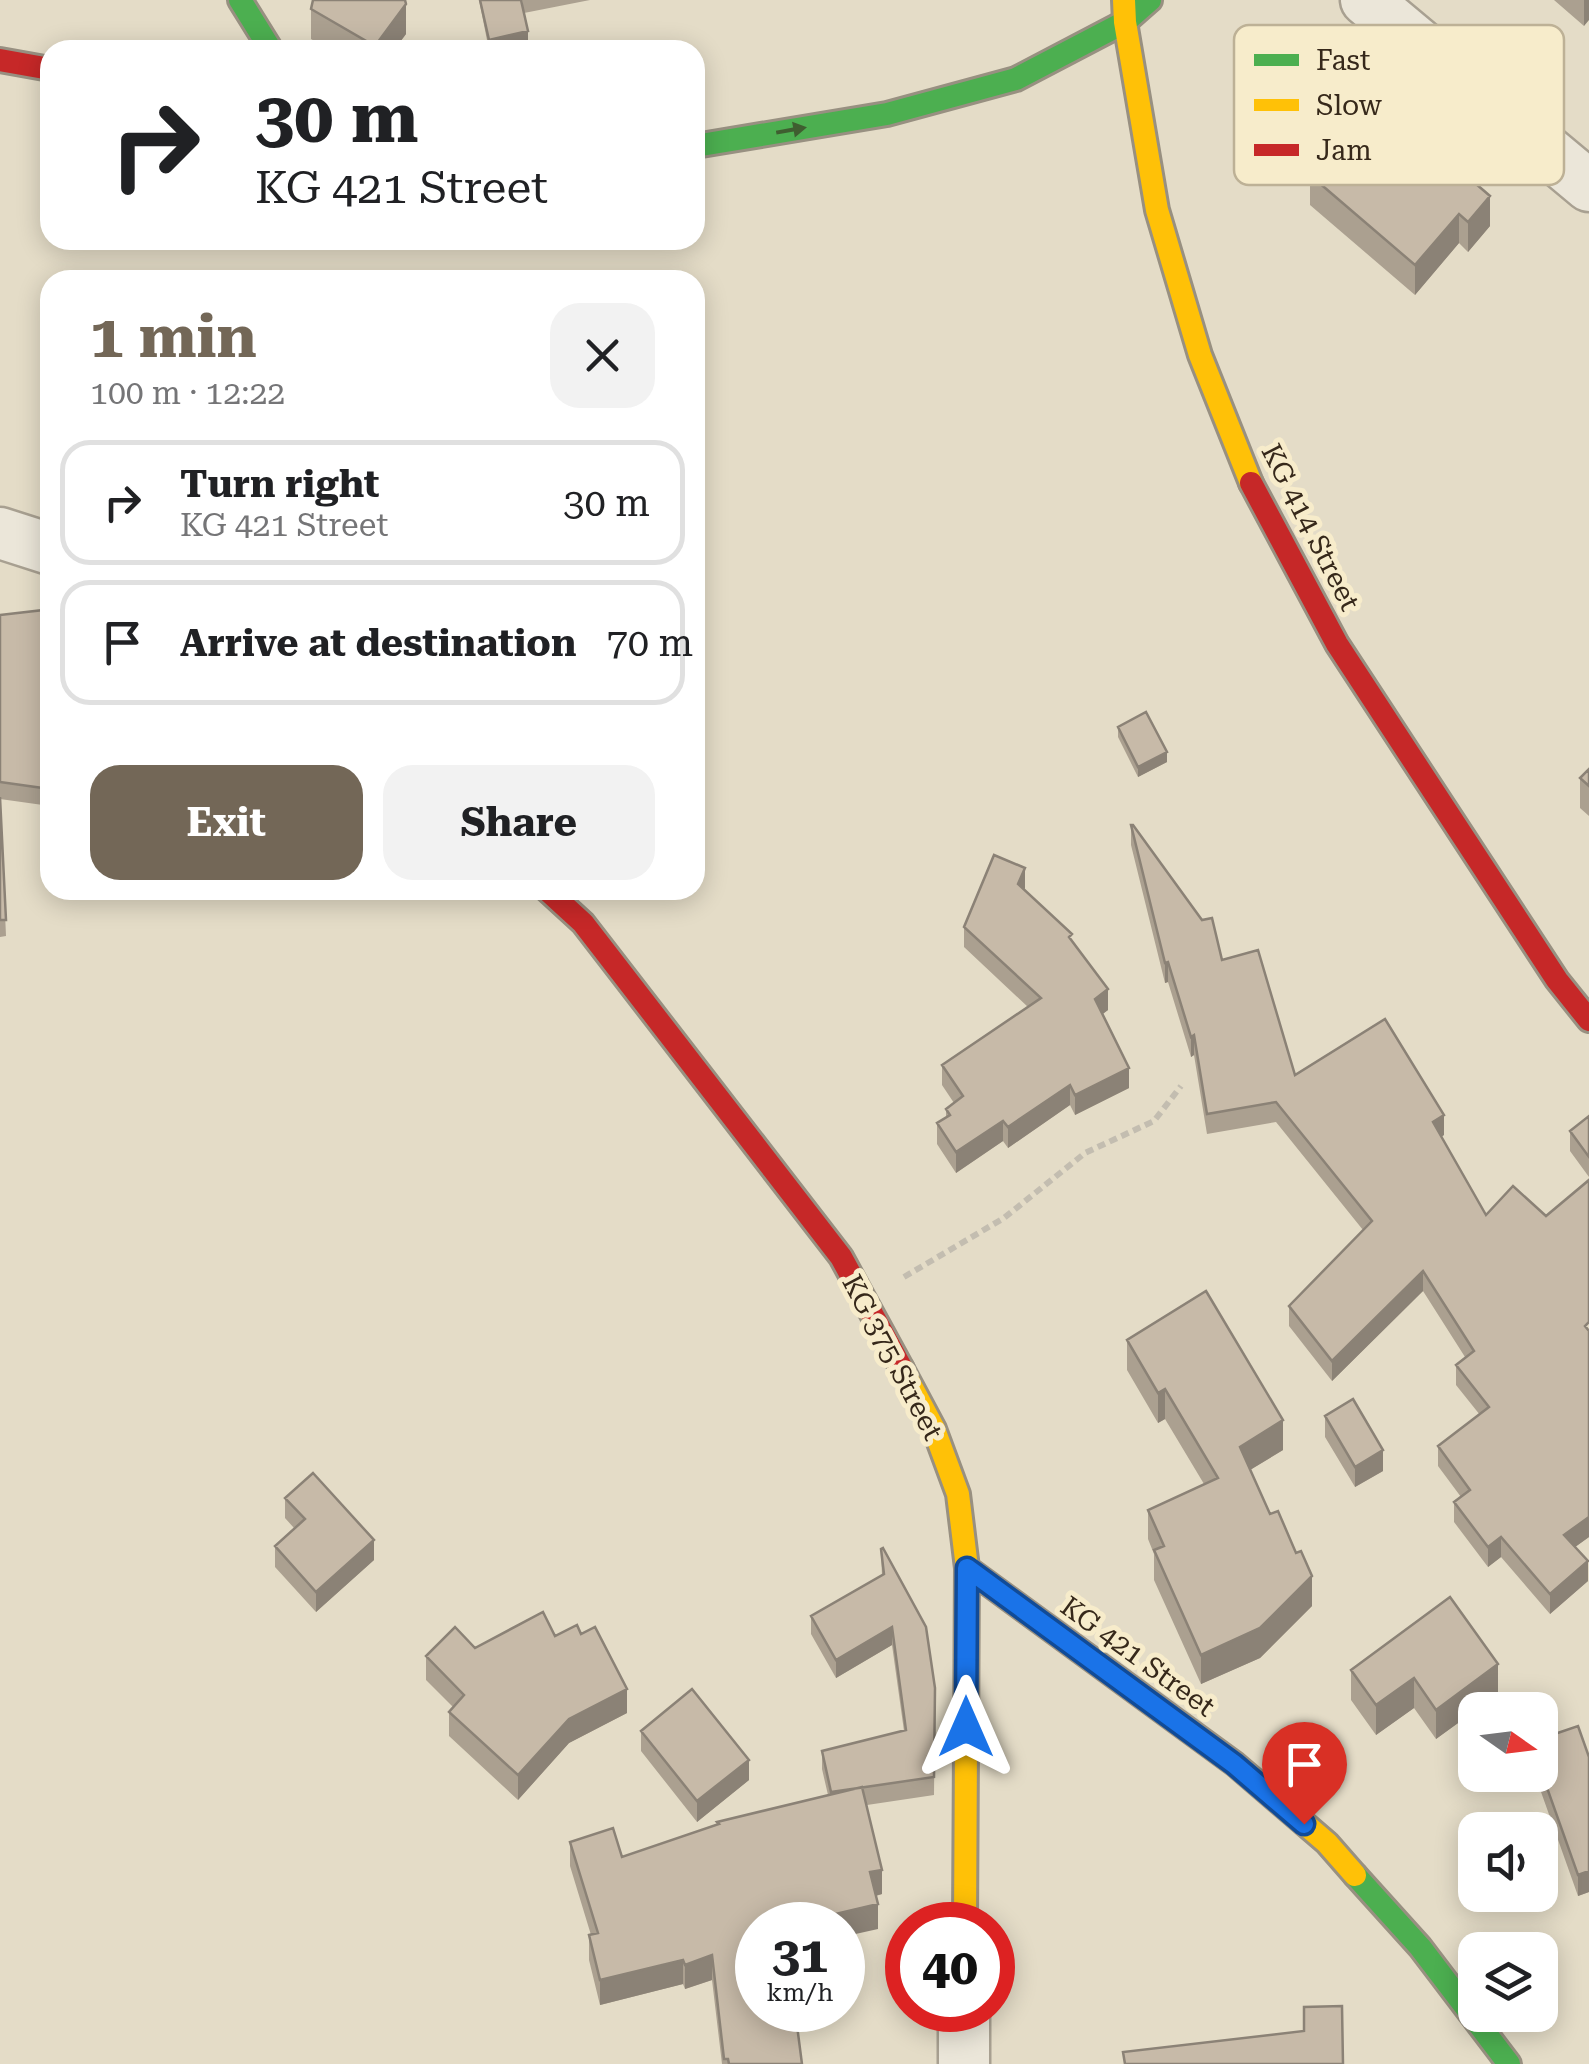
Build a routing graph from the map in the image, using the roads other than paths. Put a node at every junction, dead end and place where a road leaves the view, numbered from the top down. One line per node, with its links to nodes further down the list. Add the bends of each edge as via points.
1 (240, 0): 6 (street)
2 (1150, 0): 4 (street)
3 (1366, 0): 5 (street)
4 (1124, 11): 9 (street, one-way to 4, via 887,114 1016,78); 15 (street, KG 414 Street, via 1157,210 1200,355 1255,493 1337,644)
5 (1396, 25)
6 (265, 40)
7 (0, 60): 8 (street)
8 (40, 68)
9 (705, 144)
10 (1564, 165): 11 (street)
11 (1589, 186)
12 (0, 533): 13 (street)
13 (40, 546)
14 (558, 900): 16 (street, KG 375 Street, via 583,923 841,1257 934,1429 958,1494)
15 (1589, 1020)
16 (967, 1568): 17 (street, KG 375 Street); 20 (street, KG 421 Street, via 1234,1764 1327,1843 1420,1947)
17 (965, 1902)
18 (964, 2032): 19 (street)
19 (964, 2064)
20 (1509, 2064)

